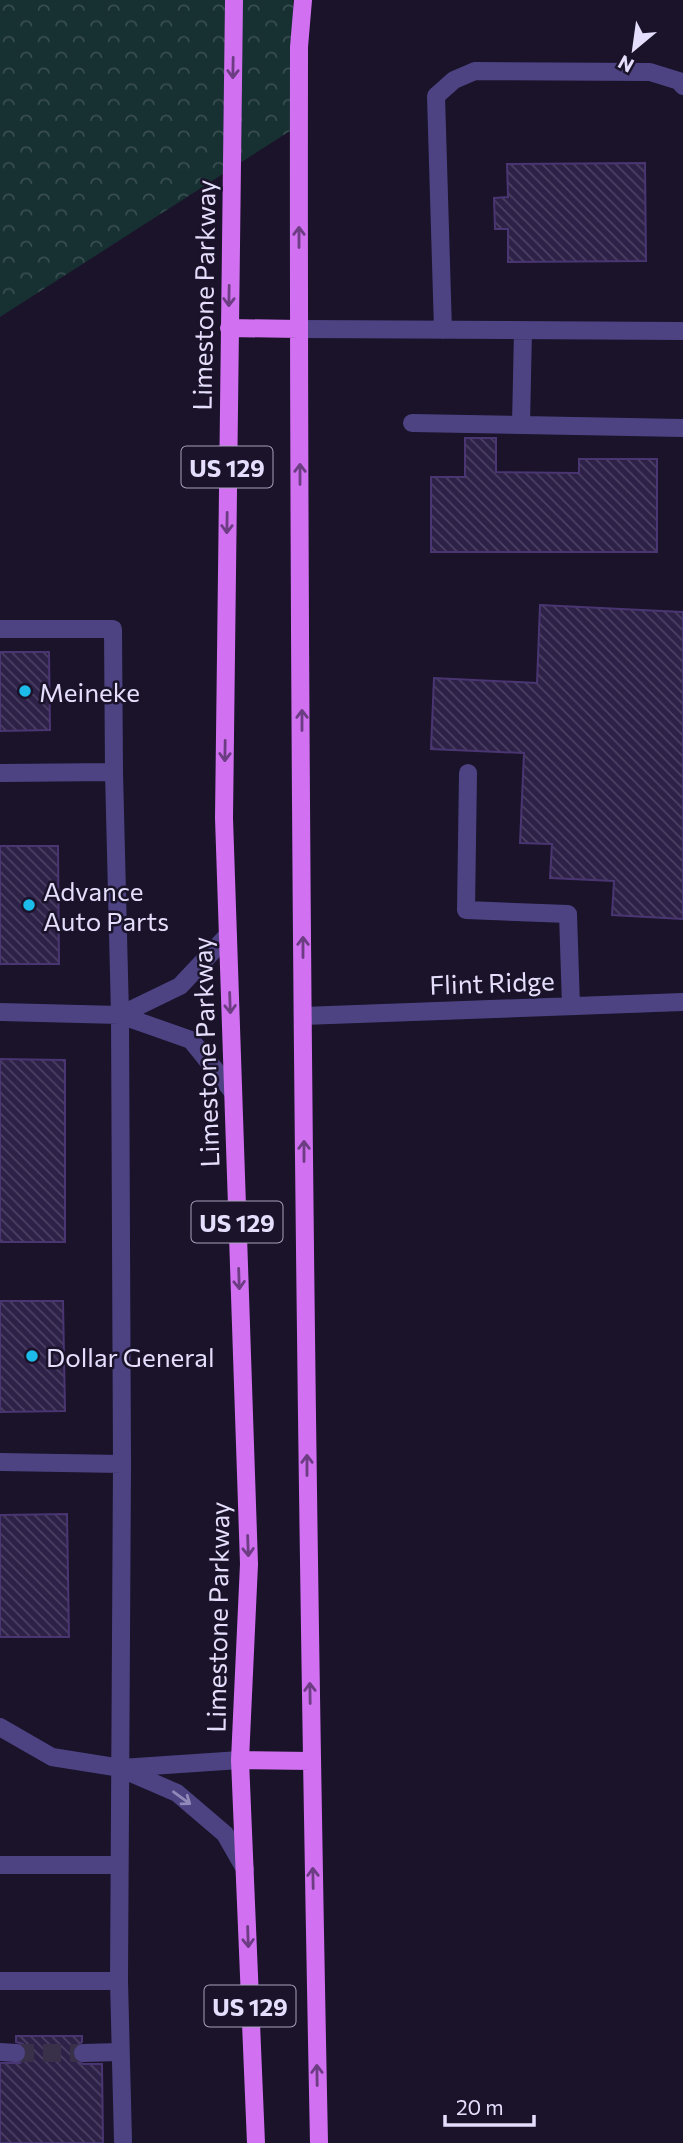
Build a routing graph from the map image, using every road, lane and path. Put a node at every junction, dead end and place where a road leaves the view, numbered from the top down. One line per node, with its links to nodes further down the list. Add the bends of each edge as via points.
1 (234, 0): 4 (main road, Limestone Parkway / US 129, one-way to 4)
2 (303, 0): 5 (main road, US 129, one-way to 2)
3 (683, 86): 6 (street, via 650,72 475,71 454,80 436,96)
4 (229, 328): 5 (main road); 16 (main road, Limestone Parkway / US 129, one-way to 16, via 224,818)
5 (299, 329): 6 (street); 21 (main road, US 129, one-way to 5)
6 (443, 330): 7 (street)
7 (523, 330): 8 (street); 10 (street)
8 (683, 331)
9 (412, 423): 10 (street)
10 (521, 425): 11 (street)
11 (683, 428)
12 (0, 629): 13 (street, via 113,629)
13 (114, 772): 14 (street); 20 (street)
14 (0, 773)
15 (468, 773): 18 (street, via 466,910 568,914)
16 (228, 935): 20 (street, via 180,986); 22 (main road, Limestone Parkway / US 129, one-way to 22)
17 (683, 1002): 18 (street, Flint Ridge)
18 (571, 1006): 21 (street, Flint Ridge)
19 (0, 1012): 20 (street)
20 (120, 1015): 22 (street, via 191,1040); 24 (street)
21 (303, 1016): 27 (main road, US 129, one-way to 21)
22 (233, 1092): 26 (main road, Limestone Parkway / US 129, one-way to 26, via 249,1564)
23 (0, 1462): 24 (street)
24 (122, 1464): 28 (street)
25 (0, 1727): 28 (street, via 52,1758)
26 (240, 1760): 27 (main road); 28 (street); 31 (main road, Limestone Parkway / US 129)
27 (311, 1761): 38 (main road, US 129, one-way to 27)
28 (121, 1768): 30 (street); 31 (street, one-way to 31, via 177,1793 225,1834)
29 (0, 1865): 30 (street)
30 (118, 1865): 32 (street)
31 (245, 1868): 37 (main road, Limestone Parkway / US 129, one-way to 37)
32 (119, 1981): 33 (street); 34 (street)
33 (0, 1982)
34 (120, 2052): 35 (street); 36 (street)
35 (83, 2053)
36 (123, 2141)
37 (256, 2143)
38 (318, 2143)

